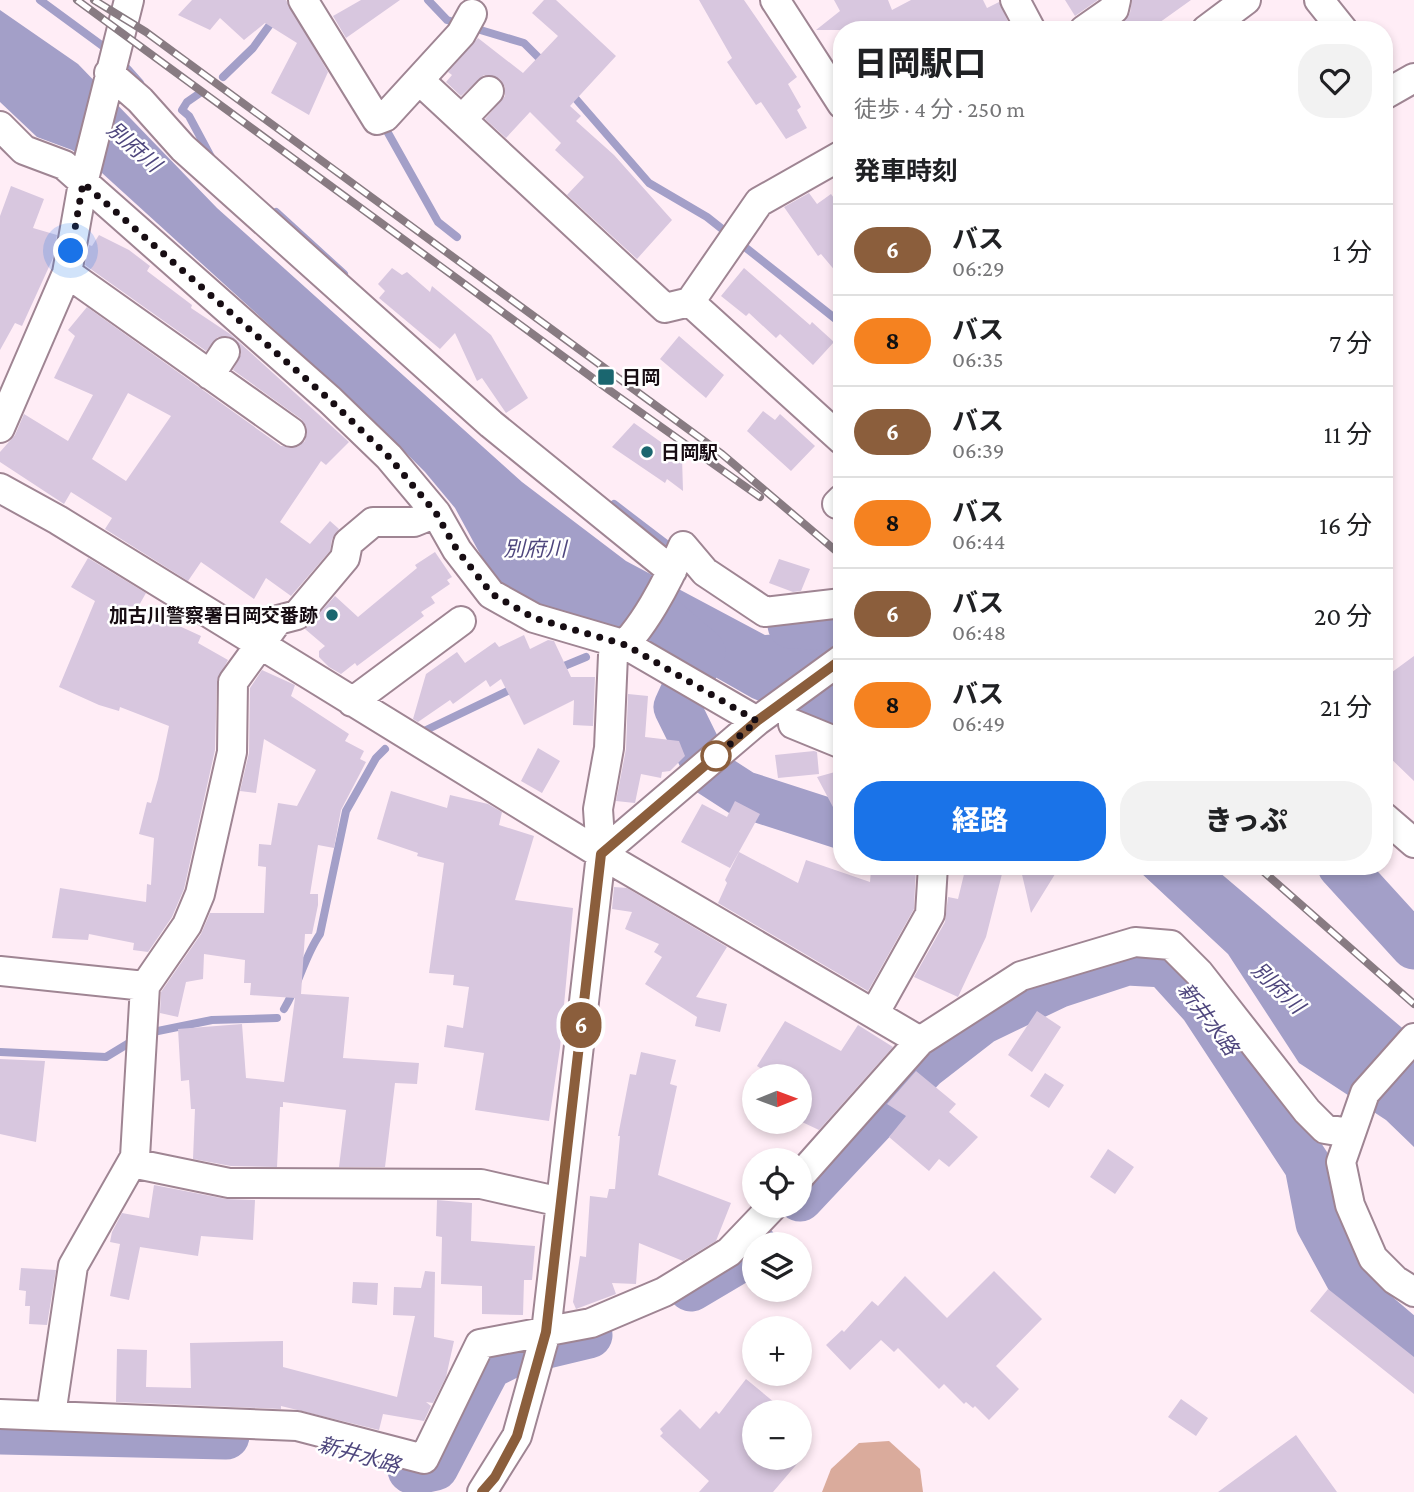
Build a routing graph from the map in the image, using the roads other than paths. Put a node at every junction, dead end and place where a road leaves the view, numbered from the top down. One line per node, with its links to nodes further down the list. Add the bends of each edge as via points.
1 (129, 0): 13 (street)
2 (303, 0): 14 (street, via 377,120)
3 (775, 0): 15 (street)
4 (1015, 0): 9 (street)
5 (1116, 0): 10 (street, via 1114,9)
6 (1246, 0): 11 (street)
7 (1319, 0): 12 (street)
8 (472, 14): 14 (street, via 461,34)
9 (1026, 21)
10 (1097, 21)
11 (1206, 21)
12 (1336, 21)
13 (109, 73): 20 (street); 28 (street, via 141,100 183,148 491,424)
14 (419, 80): 17 (street)
15 (833, 90)
16 (489, 91): 17 (street)
17 (462, 119): 22 (street, via 665,308)
18 (0, 126): 20 (street, via 24,150 64,165)
19 (833, 160): 22 (street, via 759,202)
20 (83, 183): 21 (street); 27 (street, via 330,400 389,457)
21 (67, 273): 23 (street); 24 (street, via 217,363)
22 (690, 302): 25 (street)
23 (0, 428)
24 (291, 432)
25 (833, 432)
26 (0, 488): 31 (street)
27 (436, 513): 31 (street, via 414,522 373,522 348,543 345,558 296,615 278,620); 32 (street, via 457,550 492,594 534,618)
28 (672, 572): 29 (street, via 683,546 705,572 765,612); 32 (street)
29 (833, 604)
30 (461, 621): 34 (street)
31 (258, 645): 34 (street); 43 (street, via 233,682 232,752 200,894 187,925)
32 (626, 645): 35 (street); 40 (street, via 613,655 609,748 598,809)
33 (833, 666): 35 (street)
34 (352, 702): 40 (street)
35 (757, 721): 40 (street)
36 (793, 724): 37 (street)
37 (833, 740)
38 (1393, 825): 39 (street)
39 (1414, 844)
40 (601, 854): 44 (street); 50 (street)
41 (932, 875): 44 (street, via 930,914)
42 (0, 971): 43 (street)
43 (145, 986): 48 (street)
44 (874, 1014): 46 (street)
45 (1414, 1038): 47 (street, via 1365,1093)
46 (920, 1041): 47 (street, via 1021,976 1135,942 1171,945 1199,973 1307,1111 1325,1129); 49 (street)
47 (1349, 1133): 52 (street, via 1341,1162 1359,1229 1373,1258)
48 (132, 1163): 50 (street, via 229,1183 481,1184); 55 (street, via 73,1266)
49 (812, 1163)
50 (561, 1202): 53 (street)
51 (762, 1218): 53 (street, via 729,1252 664,1292 592,1323)
52 (1414, 1292)
53 (546, 1332): 55 (street, via 480,1345 424,1459 296,1426); 56 (street, via 517,1436)
54 (0, 1413): 55 (street)
55 (51, 1415)
56 (482, 1492)

